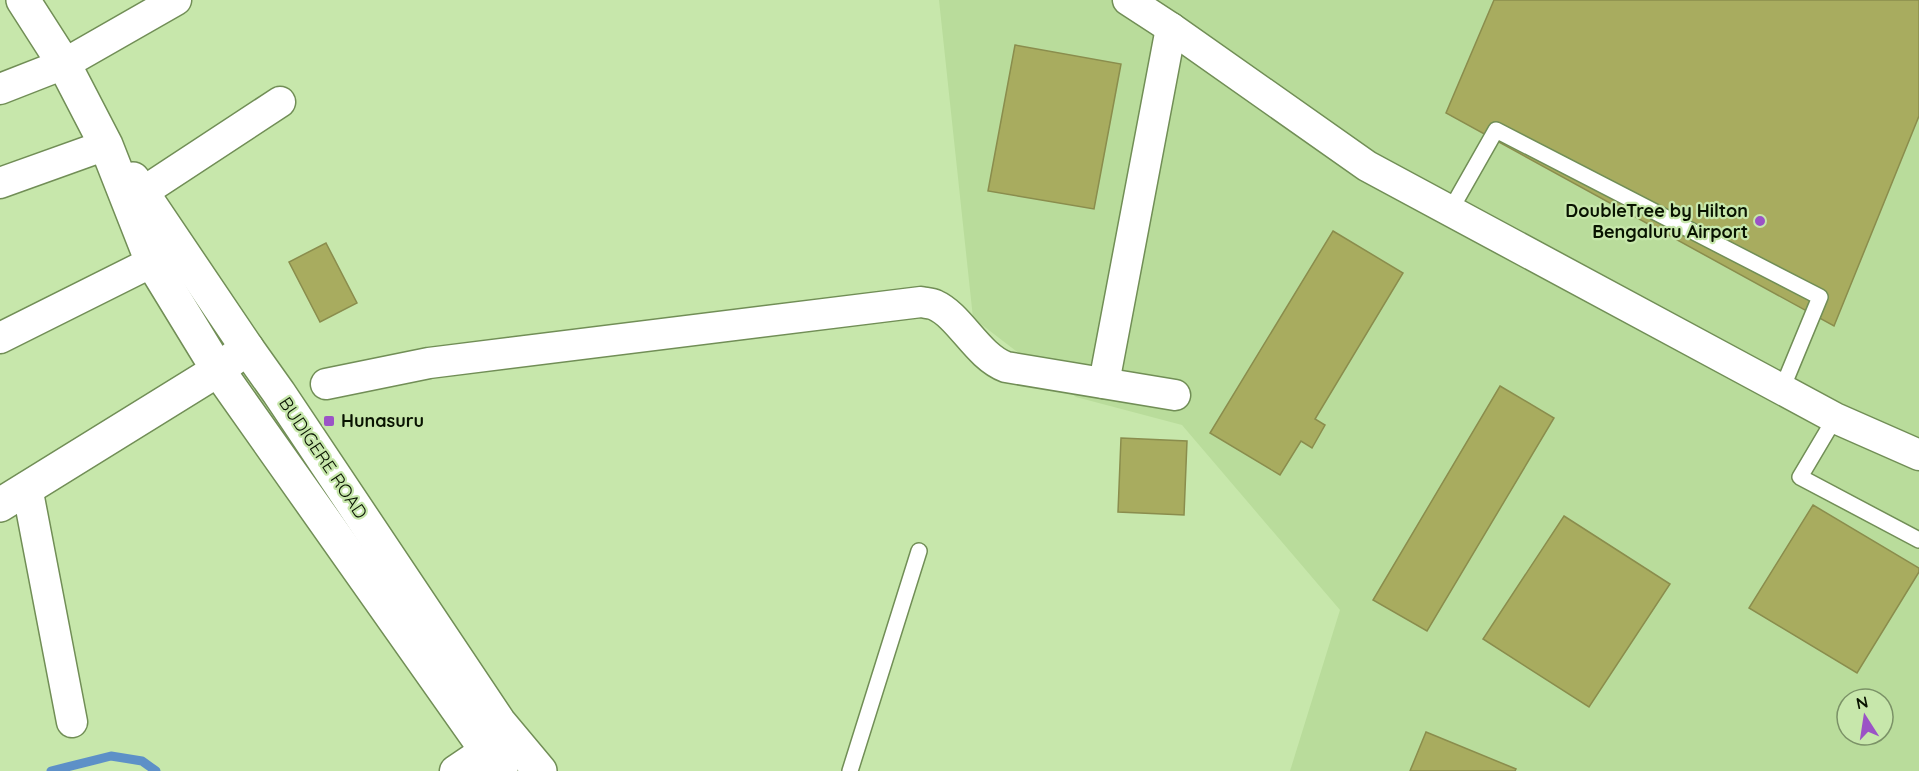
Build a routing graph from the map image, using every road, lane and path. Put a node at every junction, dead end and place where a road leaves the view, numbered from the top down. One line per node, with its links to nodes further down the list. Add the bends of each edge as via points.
1 (23, 0): 5 (main road, BUDIGERE ROAD)
2 (176, 0): 5 (street)
3 (1128, 0): 4 (street)
4 (1171, 28): 11 (street, via 1367,166); 16 (street)
5 (64, 64): 6 (street); 8 (main road, BUDIGERE ROAD)
6 (0, 89)
7 (280, 102): 10 (street)
8 (106, 145): 9 (street); 10 (main road, BUDIGERE ROAD); 12 (main road, BUDIGERE ROAD)
9 (0, 183)
10 (143, 192): 14 (main road, BUDIGERE ROAD)
11 (1450, 211): 18 (street); 18 (lane, via 1496,130 1820,297)
12 (153, 262): 13 (street); 15 (main road, BUDIGERE ROAD)
13 (0, 338)
14 (247, 348): 15 (main road); 29 (main road, BUDIGERE ROAD, via 499,722)
15 (218, 370): 22 (main road); 27 (main road, BUDIGERE ROAD)
16 (1104, 383): 17 (street, via 999,364 947,314 935,305 921,302 429,363); 19 (street)
17 (326, 384)
18 (1782, 389): 20 (street)
19 (1175, 395)
20 (1835, 418): 21 (street); 24 (lane, via 1800,477)
21 (1919, 455)
22 (27, 487): 23 (main road); 26 (street)
23 (0, 505)
24 (1919, 540)
25 (919, 551): 30 (lane)
26 (72, 722)
27 (493, 761): 28 (street)
28 (455, 771)
29 (540, 771)
30 (850, 771)

